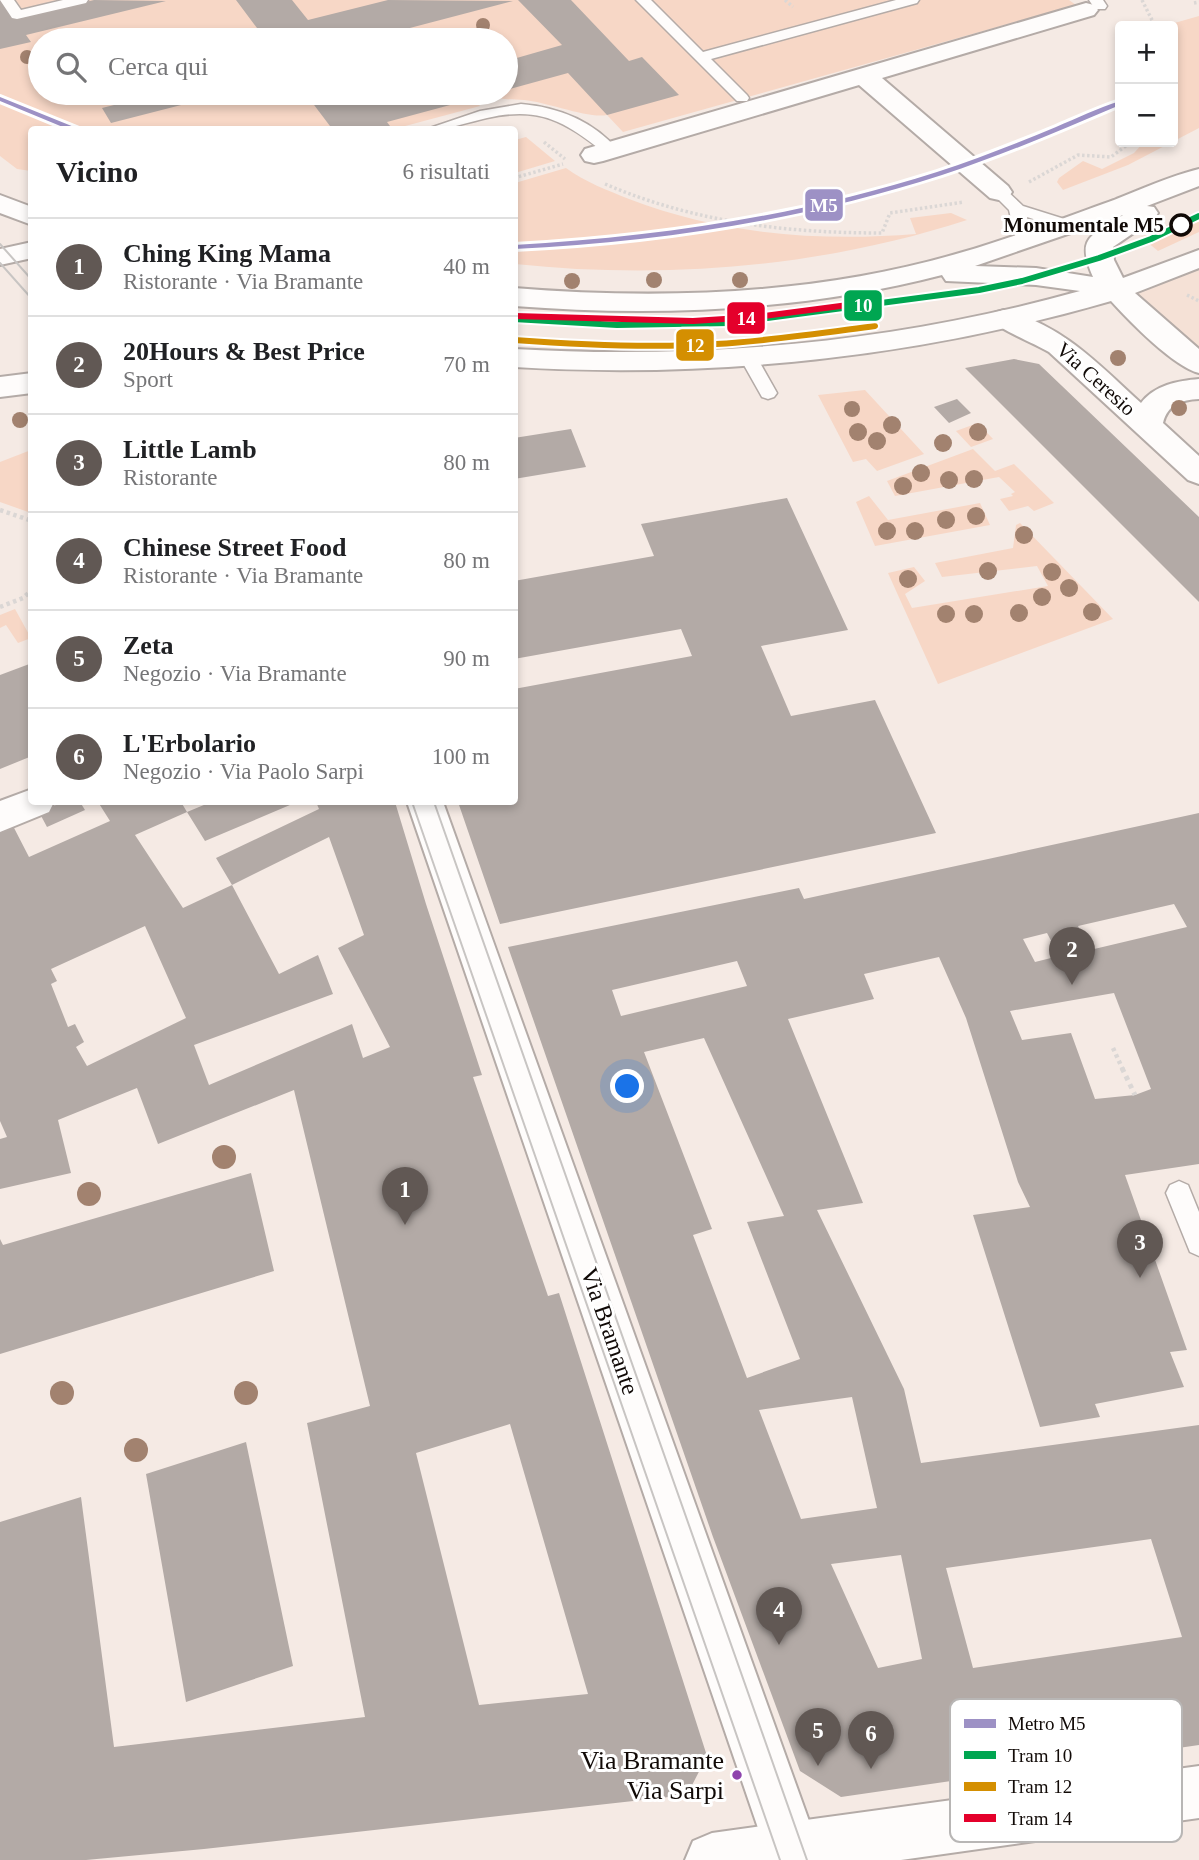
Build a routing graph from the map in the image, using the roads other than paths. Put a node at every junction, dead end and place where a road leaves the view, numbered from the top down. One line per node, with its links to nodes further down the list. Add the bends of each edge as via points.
1 (7, 0): 2 (lane, via 17,15)
2 (81, 0)
3 (643, 0): 6 (lane)
4 (912, 0): 6 (lane)
5 (1094, 5): 7 (street)
6 (700, 57): 8 (lane)
7 (863, 75): 8 (street); 12 (street)
8 (747, 103): 10 (street)
9 (444, 126): 10 (lane, via 494,111 543,110 574,122)
10 (600, 148)
11 (1199, 177): 15 (street); 22 (street, via 1099,244 1102,269)
12 (1008, 201): 15 (lane); 16 (lane)
13 (0, 204): 14 (street)
14 (28, 215)
15 (1068, 225): 16 (street)
16 (1024, 240): 21 (street)
17 (28, 251): 18 (street)
18 (0, 257)
19 (1199, 258): 20 (street); 22 (street)
20 (1199, 269)
21 (891, 278): 22 (street, via 1015,274 1079,281); 23 (street, via 714,300 596,302)
22 (1116, 291): 24 (street); 27 (street)
23 (518, 297)
24 (1004, 319): 26 (street); 30 (street, Via Ceresio, via 1059,345)
25 (518, 358): 26 (street, via 614,363)
26 (749, 358): 29 (lane)
27 (1199, 365)
28 (1199, 389): 30 (street, Via Ceresio, via 1155,403)
29 (768, 393)
30 (1147, 425): 31 (street, Via Ceresio)
31 (1199, 473)
32 (29, 805): 34 (street)
33 (426, 805): 38 (street, Via Bramante)
34 (0, 817)
35 (1179, 1193): 36 (lane)
36 (1199, 1244)
37 (950, 1830): 38 (street)
38 (794, 1854): 39 (street)
39 (712, 1860)

